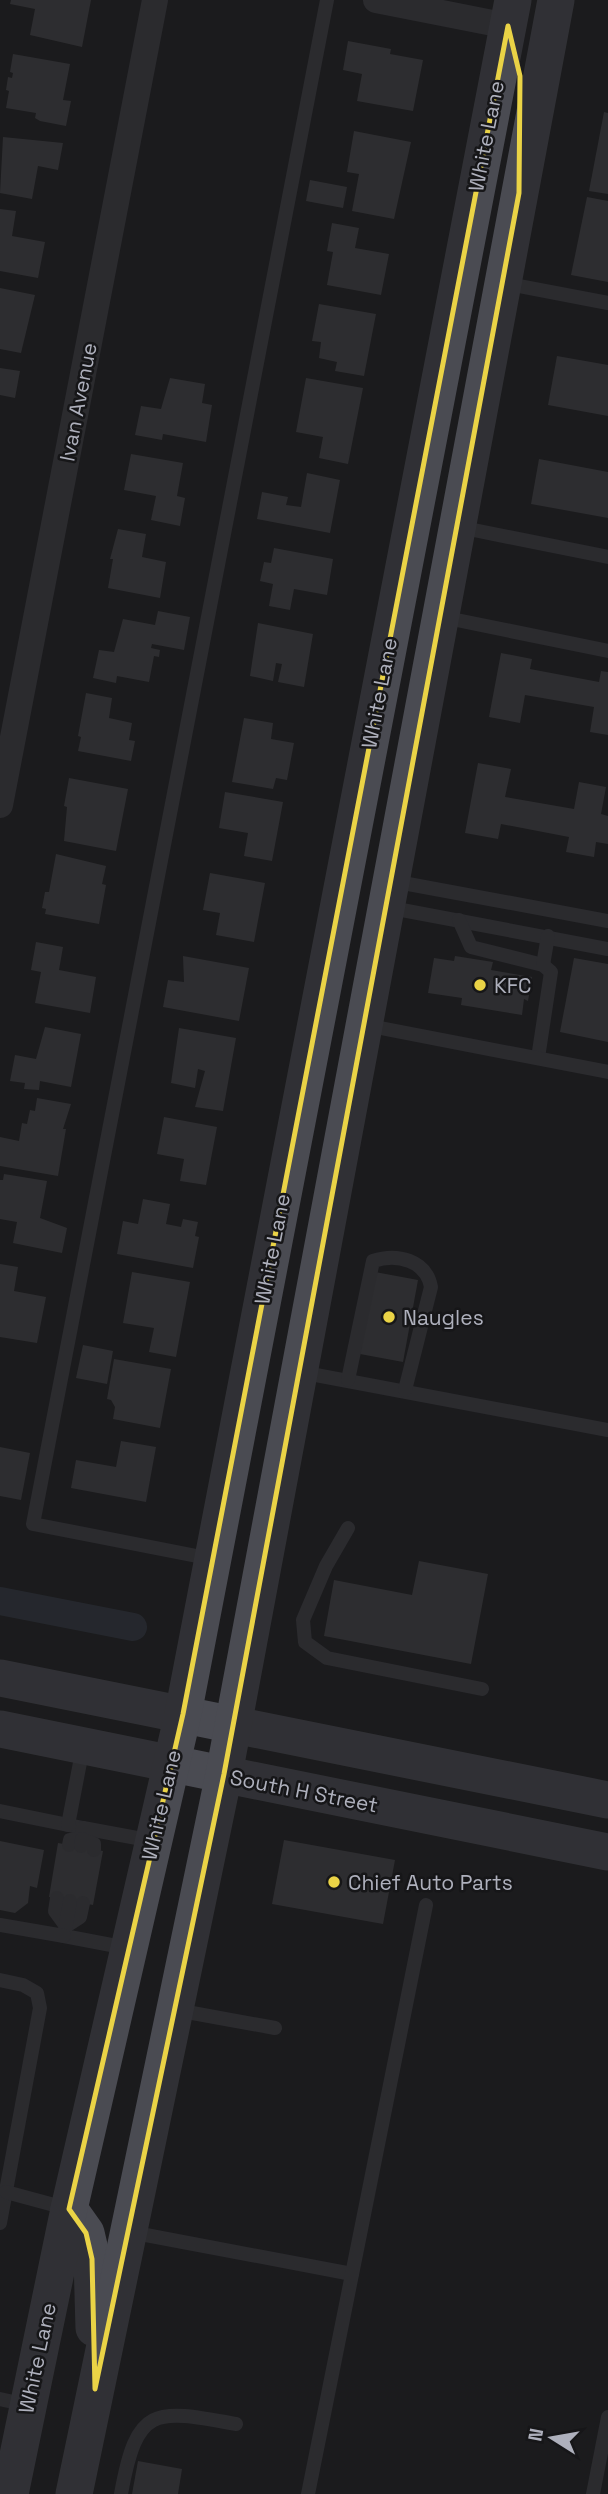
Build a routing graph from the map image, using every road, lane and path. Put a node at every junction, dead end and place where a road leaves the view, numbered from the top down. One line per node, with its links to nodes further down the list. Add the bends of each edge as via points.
1 (155, 0): 14 (street, Ivan Avenue)
2 (327, 0): 29 (lane, via 33,1524)
3 (376, 0): 5 (street)
4 (556, 0): 6 (main road, White Lane)
5 (510, 13): 6 (main road, via 520,76); 13 (main road, White Lane)
6 (519, 193): 7 (main road, White Lane)
7 (502, 283): 8 (lane); 9 (main road, White Lane)
8 (608, 303)
9 (458, 527): 10 (lane); 11 (main road, White Lane)
10 (608, 557)
11 (440, 617): 12 (lane); 15 (main road, White Lane)
12 (608, 651)
13 (365, 768): 21 (main road, via 342,986); 29 (main road, White Lane)
14 (0, 805)
15 (388, 894): 16 (lane); 17 (lane); 21 (main road, White Lane)
16 (459, 920): 18 (lane); 20 (lane, via 471,947)
17 (608, 921)
18 (548, 936): 19 (lane); 20 (lane)
19 (608, 949)
20 (543, 965): 22 (lane, via 551,972)
21 (363, 1025): 22 (lane); 24 (main road, White Lane)
22 (538, 1058): 23 (lane)
23 (608, 1072)
24 (299, 1371): 25 (lane); 33 (main road, White Lane)
25 (348, 1380): 26 (lane); 26 (lane, via 373,1261 384,1257 404,1260 419,1263 428,1273 431,1287)
26 (405, 1390): 27 (lane)
27 (608, 1430)
28 (348, 1528): 31 (lane, via 303,1620 305,1642 327,1658)
29 (212, 1559): 32 (main road, White Lane)
30 (0, 1678): 32 (main road)
31 (482, 1689)
32 (183, 1714): 33 (main road); 36 (main road, White Lane)
33 (233, 1724): 37 (main road, White Lane); 38 (main road)
34 (0, 1729): 35 (main road, South H Street)
35 (83, 1746): 36 (main road, South H Street); 40 (lane)
36 (170, 1763): 37 (main road, South H Street); 41 (main road, White Lane)
37 (224, 1774): 42 (main road, South H Street); 48 (main road, White Lane)
38 (608, 1800)
39 (0, 1811): 40 (lane)
40 (68, 1825): 41 (lane, via 82,1842)
41 (153, 1840): 46 (main road, White Lane)
42 (608, 1852)
43 (426, 1905): 54 (lane)
44 (0, 1925): 45 (lane)
45 (65, 1931): 45 (lane, via 55,1911 70,1900 79,1917); 46 (lane)
46 (127, 1948): 51 (main road, White Lane)
47 (0, 1980): 50 (lane, via 37,1993 40,2008)
48 (175, 2009): 49 (lane); 53 (main road, White Lane)
49 (275, 2028)
50 (6, 2192): 51 (lane); 52 (lane)
51 (69, 2209): 55 (main road, via 86,2233 92,2259); 56 (main road, White Lane)
52 (0, 2223)
53 (128, 2232): 54 (lane); 55 (main road, White Lane)
54 (352, 2274): 63 (lane)
55 (95, 2389): 61 (main road, White Lane)
56 (19, 2396): 59 (main road, White Lane); 60 (main road)
57 (608, 2417): 64 (lane)
58 (236, 2424): 62 (lane, via 180,2414 155,2417 132,2447)
59 (10, 2494)
60 (36, 2494)
61 (74, 2494)
62 (121, 2494)
63 (308, 2494)
64 (593, 2494)

